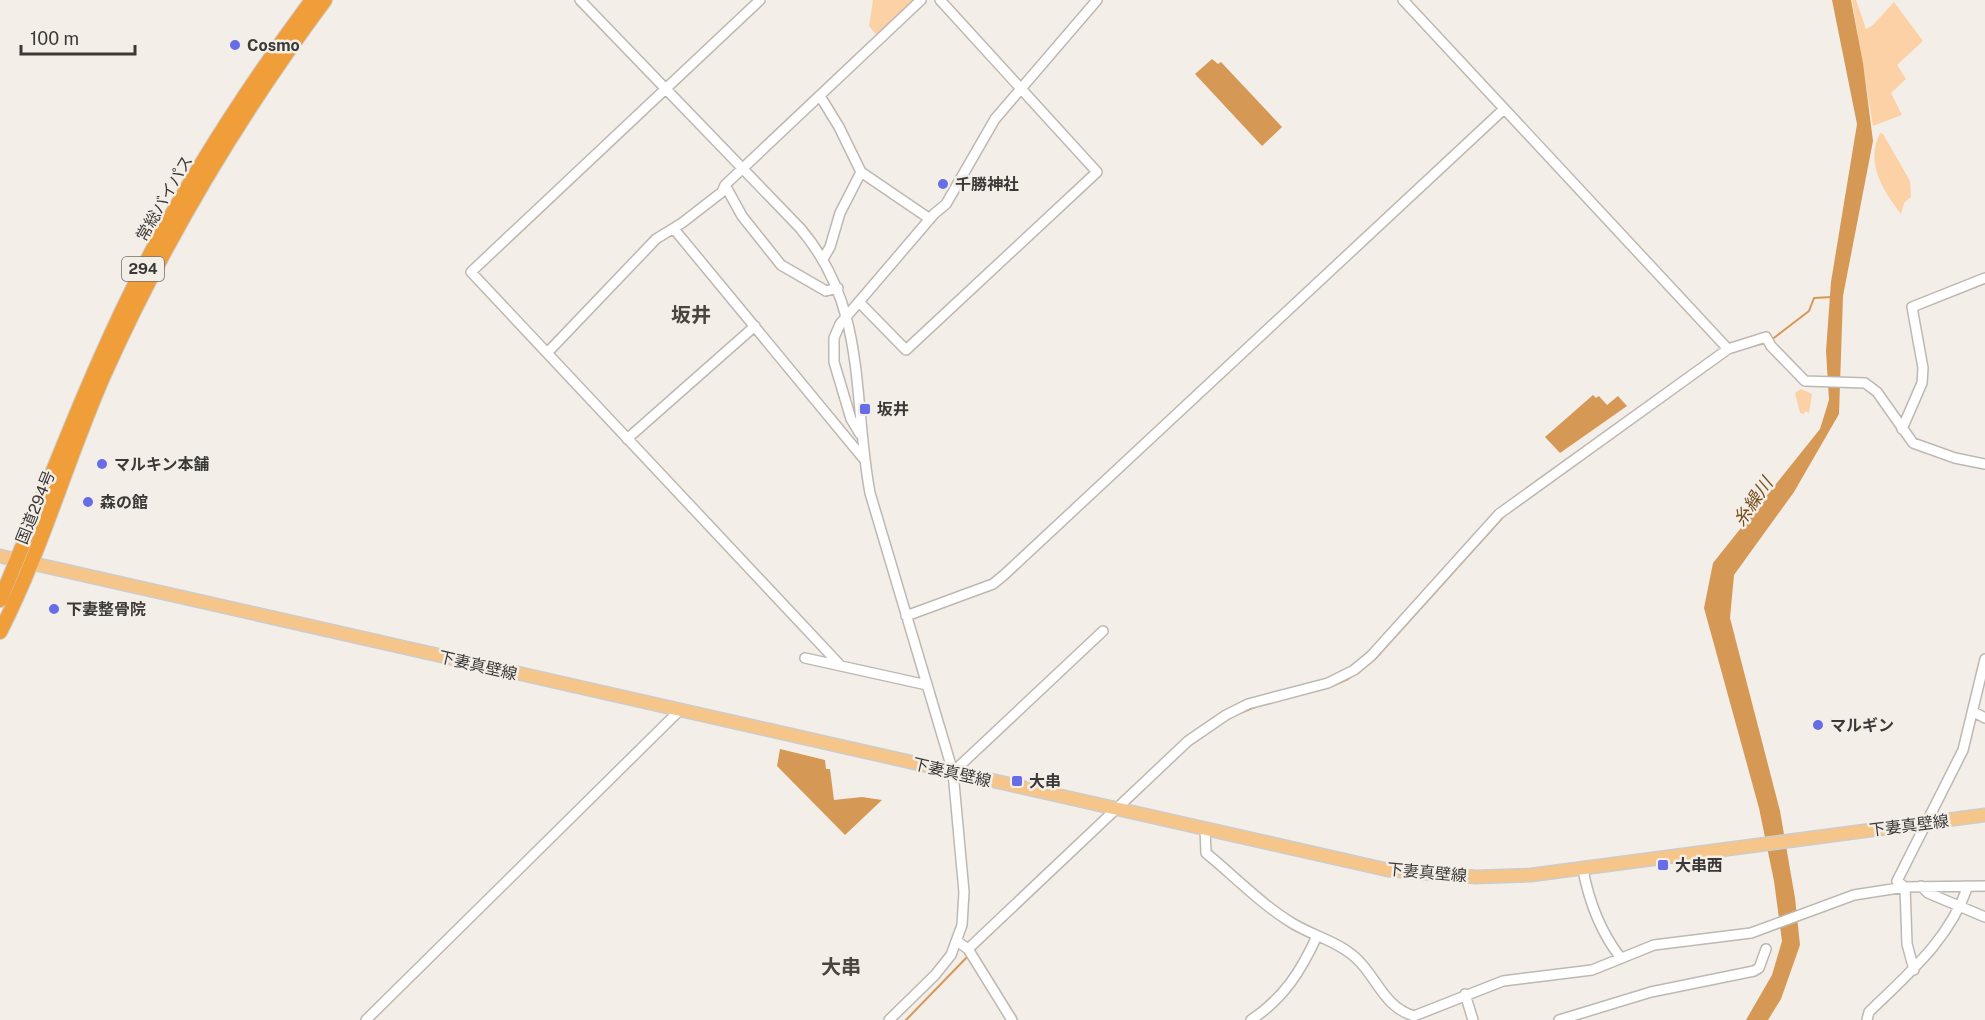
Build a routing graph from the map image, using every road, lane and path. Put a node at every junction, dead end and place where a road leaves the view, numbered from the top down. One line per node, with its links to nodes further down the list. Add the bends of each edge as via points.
1 (312, 0): 33 (highway, 常総バイパス / 294, via 238,103 175,208 132,290 99,362)
2 (325, 0): 30 (highway, 常総バイパス / 294, via 247,109 184,213 104,377)
3 (580, 0): 9 (street)
4 (760, 0): 9 (street)
5 (921, 0): 11 (street)
6 (940, 0): 10 (street)
7 (1096, 0): 10 (street)
8 (1403, 0): 12 (street)
9 (665, 87): 13 (street); 25 (street, via 471,272)
10 (1020, 90): 16 (street, via 990,126 954,193); 21 (street, via 1097,172 906,350)
11 (820, 96): 13 (street); 14 (street)
12 (1504, 109): 24 (street); 35 (street, via 1004,575 993,584)
13 (742, 167): 15 (street); 18 (street)
14 (861, 172): 16 (street); 18 (street, via 840,213)
15 (725, 184): 17 (street, via 722,192); 20 (street, via 742,216 781,266 825,291)
16 (930, 219): 21 (street)
17 (674, 229): 23 (street); 25 (street, via 656,239)
18 (824, 259): 20 (street)
19 (1985, 278): 26 (street, via 1912,306 1922,383)
20 (838, 288): 22 (street)
21 (859, 302): 22 (street)
22 (848, 315): 27 (street); 27 (street, via 834,338 834,362 851,418)
23 (755, 327): 28 (street); 29 (street)
24 (1728, 349): 26 (street, via 1766,337 1805,381 1865,383 1877,392); 46 (street, via 1500,514 1354,670 1328,683 1258,701 1226,715 1188,741)
25 (547, 353): 28 (street)
26 (1902, 429): 31 (street, via 1913,443 1929,450)
27 (861, 436): 29 (street)
28 (627, 439): 40 (street)
29 (863, 458): 35 (street)
30 (71, 460): 33 (highway, 国道294号 / 294)
31 (1985, 464)
32 (0, 556): 33 (main road, 下妻真壁線)
33 (23, 561): 34 (highway, 国道294号 / 294); 37 (highway, 国道294号 / 294); 42 (main road, 下妻真壁線)
34 (0, 600)
35 (906, 616): 41 (street)
36 (1103, 631): 45 (street)
37 (0, 632)
38 (805, 658): 40 (street)
39 (1985, 659): 43 (street)
40 (841, 666): 41 (street)
41 (927, 685): 45 (street)
42 (680, 710): 45 (main road, 下妻真壁線); 64 (street)
43 (1974, 712): 44 (street); 48 (street, via 1963,750)
44 (1985, 718)
45 (953, 772): 46 (main road, 下妻真壁線); 58 (street, via 964,892)
46 (1115, 808): 49 (main road, 下妻真壁線); 60 (street)
47 (1985, 815): 48 (main road, 下妻真壁線)
48 (1928, 822): 50 (main road, 下妻真壁線); 54 (street, via 1897,881)
49 (1205, 828): 50 (main road, 下妻真壁線, via 1388,870 1486,877); 57 (street, via 1206,853 1291,923)
50 (1583, 870): 61 (street, via 1601,926)
51 (1922, 886): 52 (street); 54 (street); 55 (street, via 1928,893)
52 (1968, 886): 53 (street); 55 (street)
53 (1985, 886)
54 (1905, 887): 61 (street, via 1854,895 1751,933 1654,945); 62 (street, via 1907,944)
55 (1961, 907): 56 (street); 62 (street, via 1947,931)
56 (1985, 917)
57 (1317, 936): 63 (street, via 1343,947 1358,960 1382,994 1400,1011 1414,1016); 67 (street, via 1287,990)
58 (957, 941): 60 (street); 65 (street, via 941,968)
59 (1766, 949): 69 (street, via 1754,971 1651,992)
60 (971, 952): 66 (street)
61 (1620, 957): 63 (street, via 1592,970 1503,981)
62 (1914, 970): 70 (street, via 1869,1012)
63 (1465, 994): 68 (street)
64 (366, 1020)
65 (889, 1020)
66 (1012, 1020)
67 (1251, 1020)
68 (1473, 1020)
69 (1559, 1020)
70 (1867, 1020)

